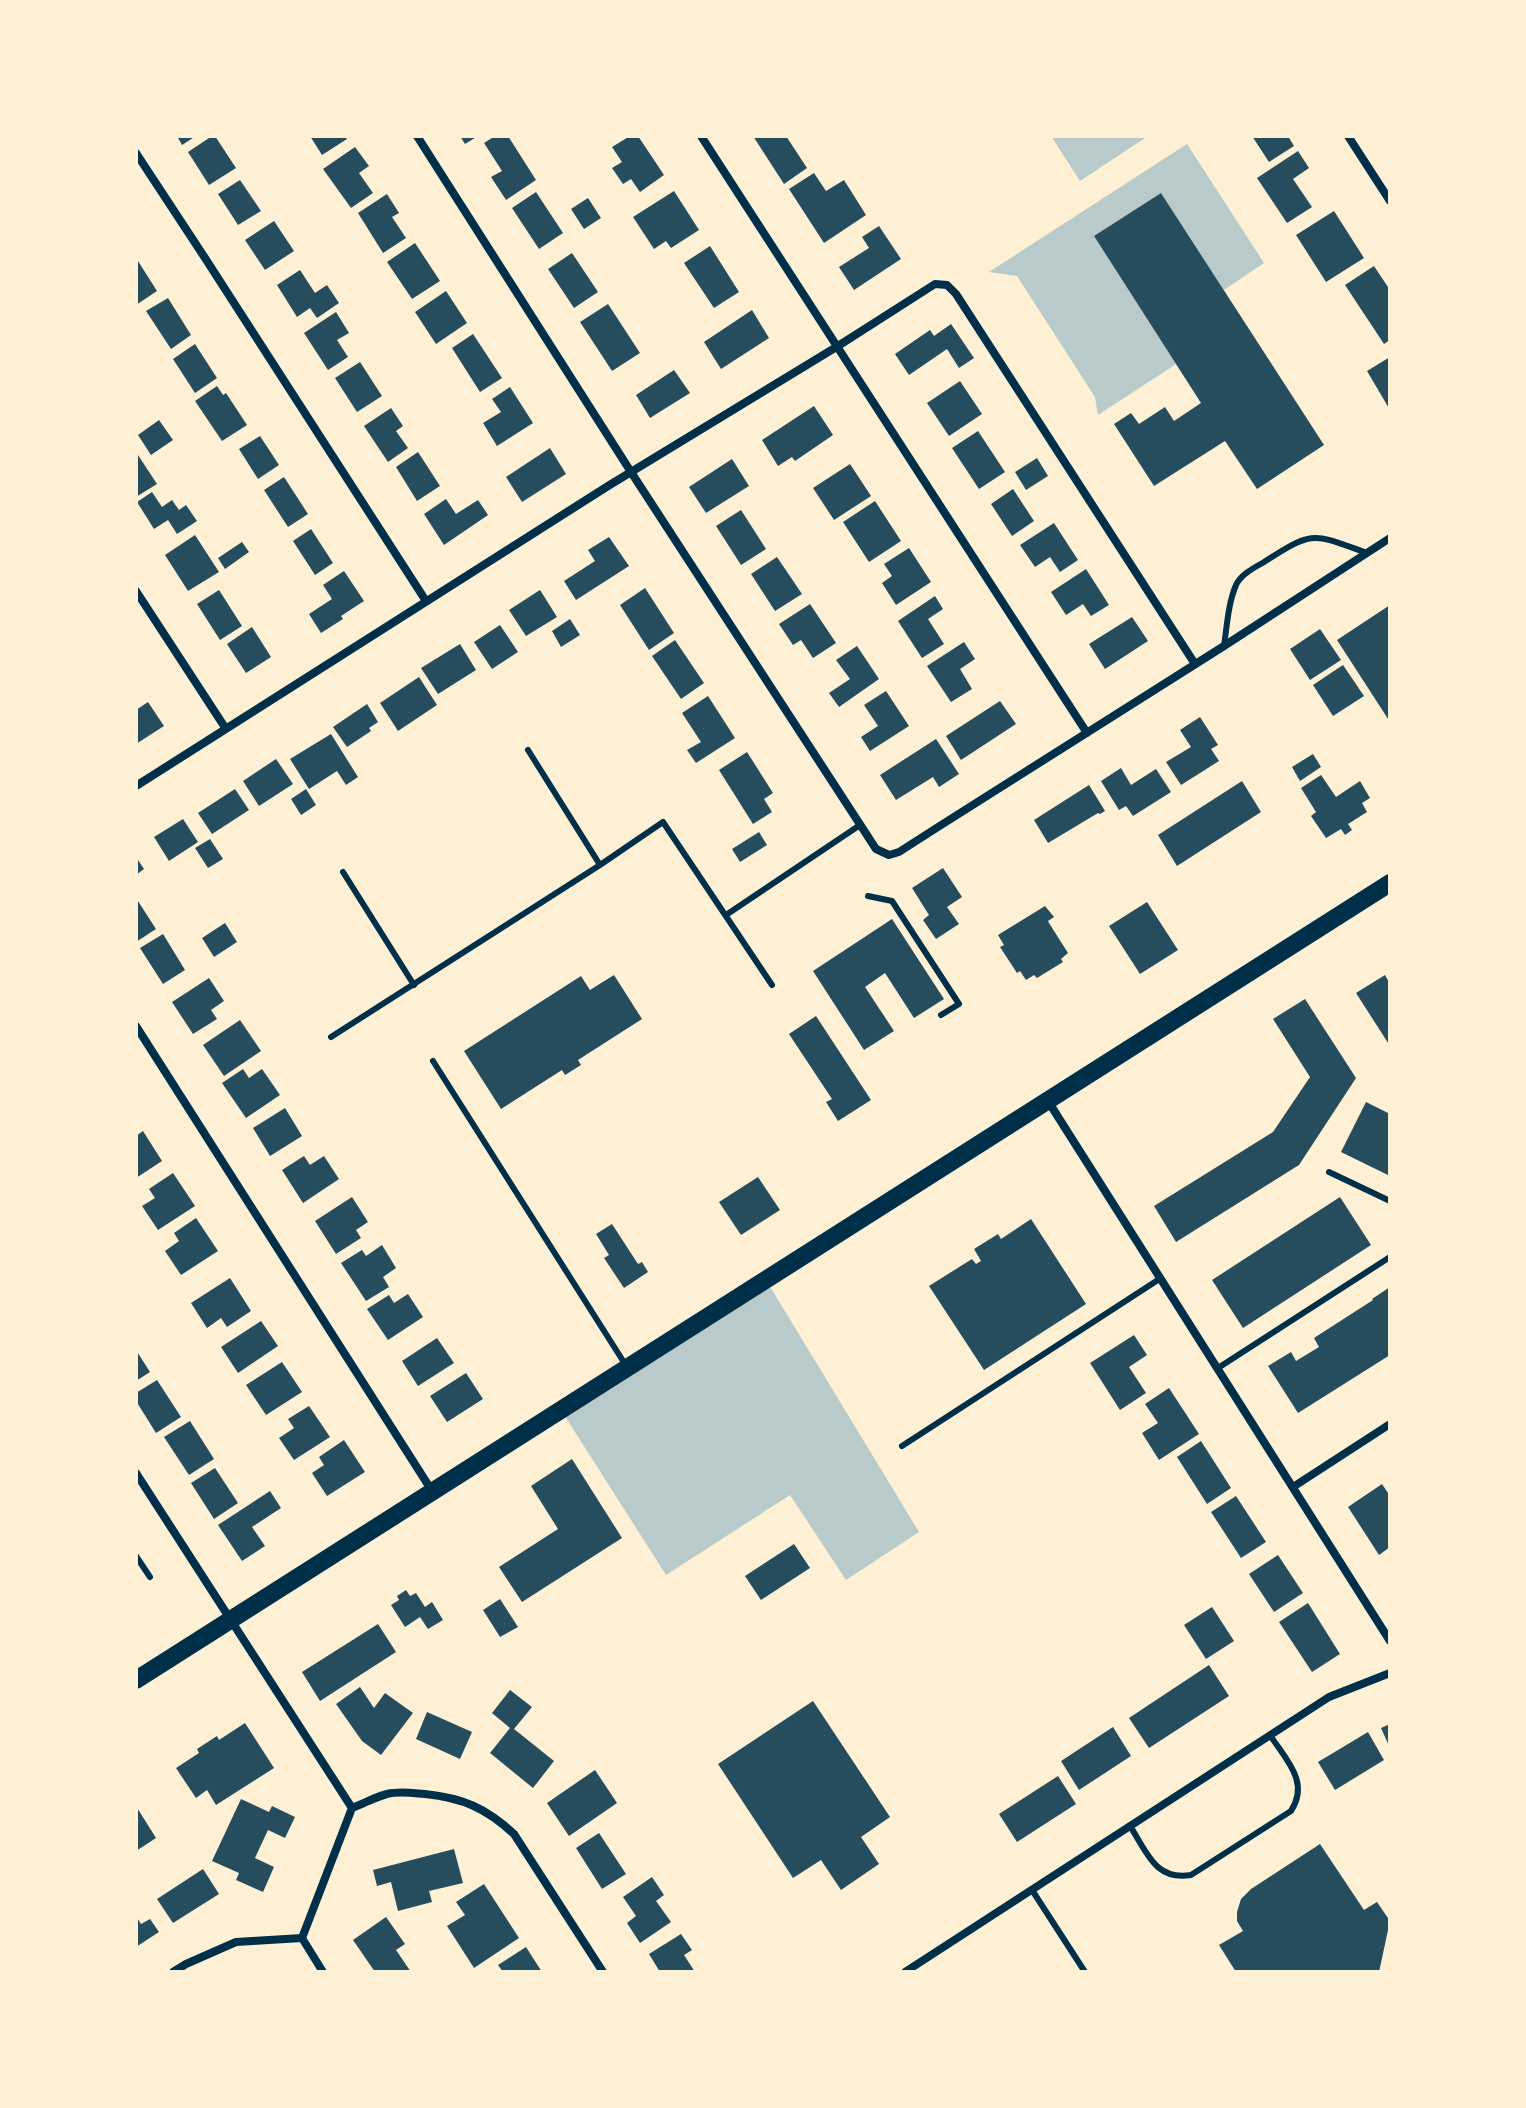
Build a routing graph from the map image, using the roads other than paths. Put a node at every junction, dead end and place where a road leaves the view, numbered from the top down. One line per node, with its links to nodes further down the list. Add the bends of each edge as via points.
1 (417, 136): 7 (street)
2 (701, 136): 6 (street)
3 (1348, 136): 5 (street)
4 (136, 153): 11 (street)
5 (1390, 201)
6 (838, 346): 7 (street); 13 (street, via 935,284 947,285); 15 (street)
7 (631, 472): 11 (street); 18 (street)
8 (1390, 538): 9 (street)
9 (1367, 553): 12 (street); 12 (lane, via 1310,537 1244,574 1233,594)
10 (136, 591): 14 (street)
11 (426, 601): 14 (street)
12 (1224, 646): 13 (street)
13 (1195, 664): 15 (street)
14 (226, 729): 17 (street)
15 (1087, 733): 18 (street, via 899,852 889,855 876,849)
16 (528, 750): 19 (lane)
17 (136, 786)
18 (860, 825): 23 (lane)
19 (600, 865): 23 (lane, via 663,822); 24 (lane)
20 (343, 872): 24 (lane)
21 (1390, 883): 30 (main road)
22 (868, 896): 26 (lane, via 892,901 959,1004)
23 (726, 915): 25 (lane)
24 (414, 985): 28 (lane)
25 (772, 985)
26 (941, 1015)
27 (136, 1026): 41 (street)
28 (331, 1037)
29 (433, 1061): 35 (lane)
30 (1048, 1101): 34 (street); 35 (main road)
31 (1329, 1172): 32 (lane)
32 (1390, 1201)
33 (1390, 1257): 36 (lane)
34 (1161, 1278): 36 (street); 38 (lane)
35 (627, 1367): 41 (main road)
36 (1218, 1368): 40 (street)
37 (1390, 1424): 40 (street)
38 (902, 1446)
39 (136, 1473): 44 (street)
40 (1293, 1487): 45 (street)
41 (432, 1492): 44 (main road)
42 (136, 1556): 43 (lane)
43 (150, 1577)
44 (230, 1621): 47 (main road); 49 (street)
45 (1390, 1641)
46 (1390, 1673): 48 (street, via 1329,1697)
47 (136, 1680)
48 (1270, 1735): 50 (street); 50 (lane, via 1299,1787 1291,1811 1191,1875 1178,1877 1157,1867)
49 (352, 1808): 52 (street); 56 (street, via 406,1793 475,1805 502,1822)
50 (1130, 1826): 51 (street)
51 (1032, 1890): 53 (street); 57 (lane)
52 (302, 1938): 54 (street, via 236,1942); 55 (street)
53 (910, 1971)
54 (173, 1972)
55 (323, 1972)
56 (603, 1972)
57 (1085, 1972)

